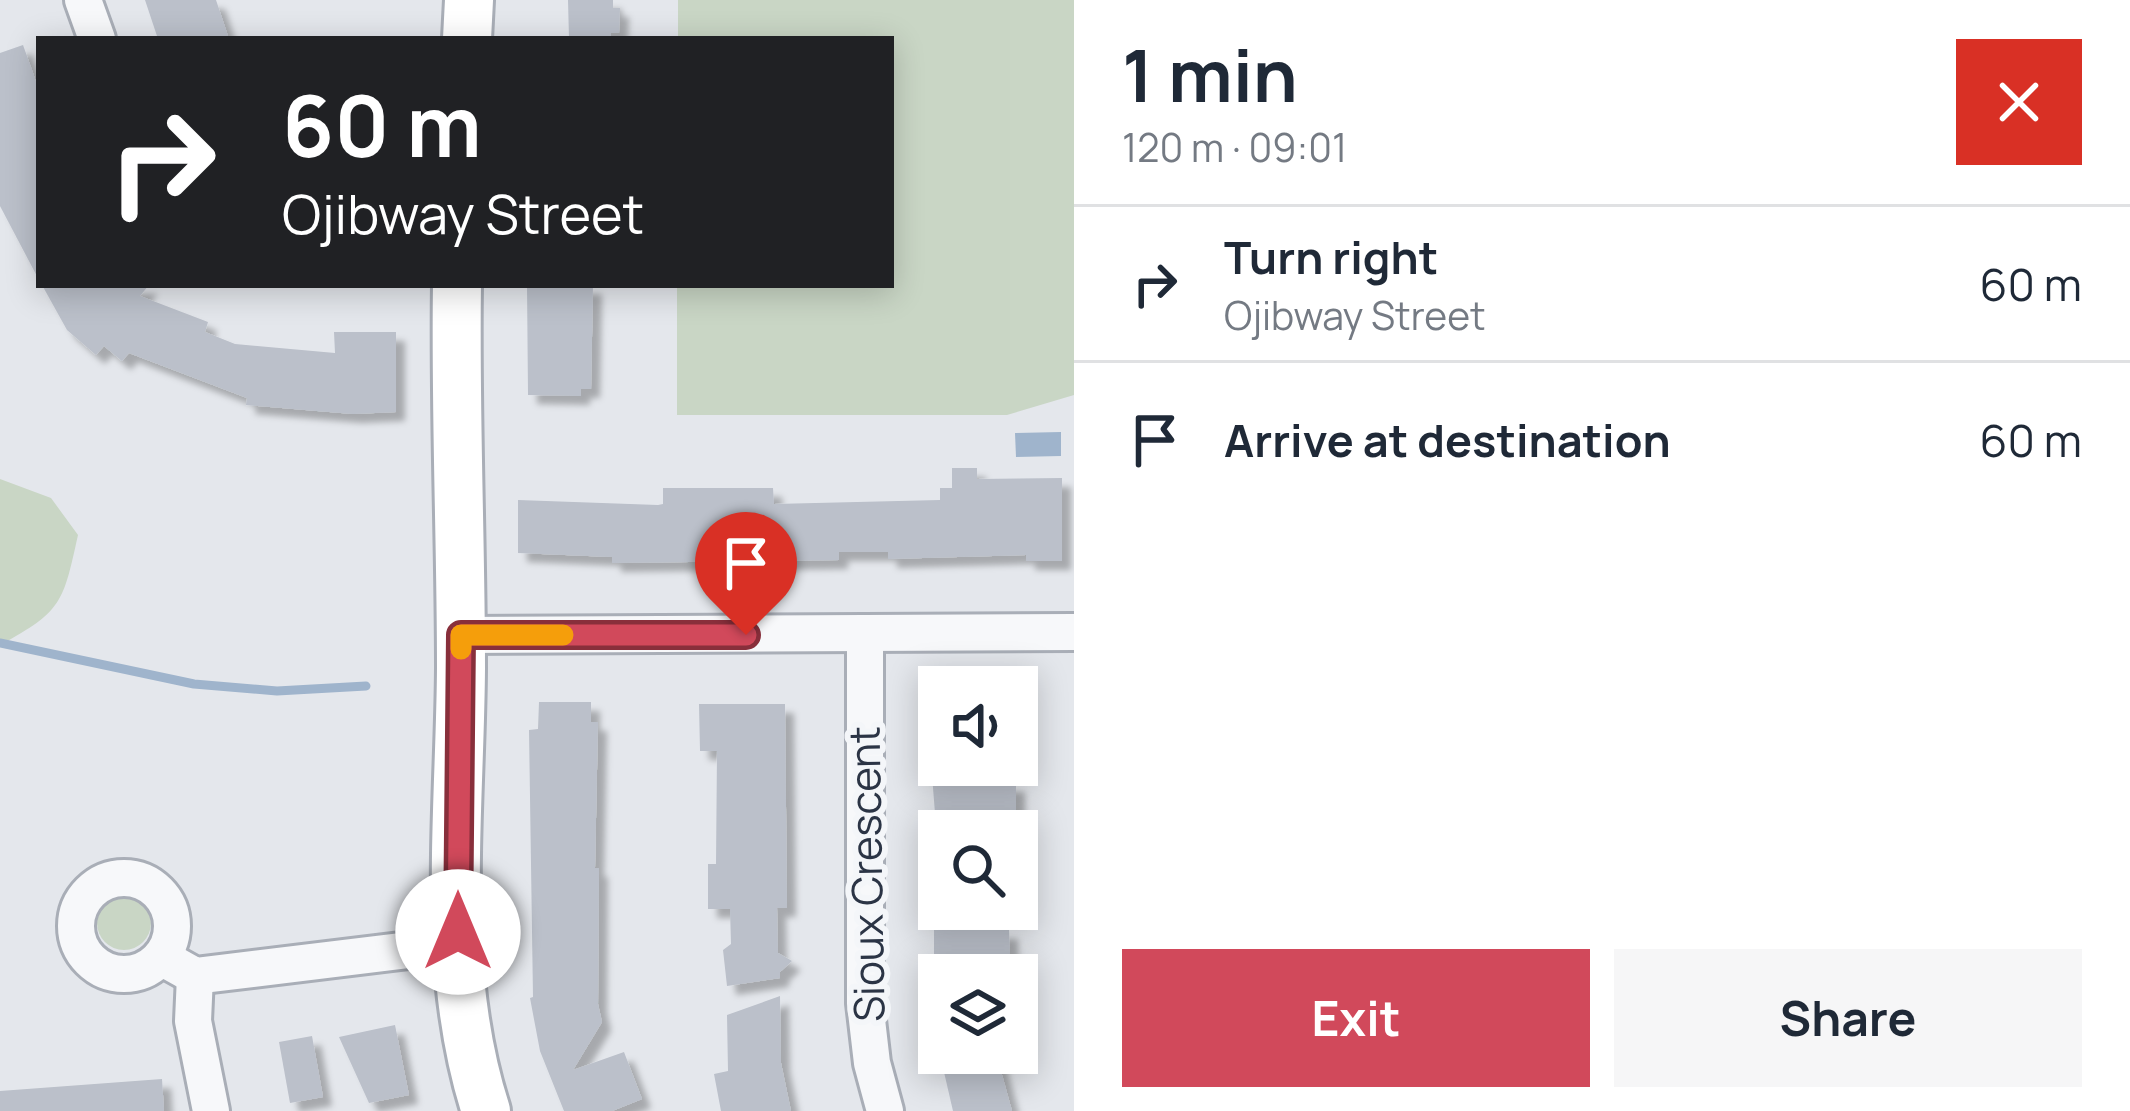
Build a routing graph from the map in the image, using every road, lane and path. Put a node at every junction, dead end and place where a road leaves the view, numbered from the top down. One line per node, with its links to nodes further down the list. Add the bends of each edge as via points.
1 (83, 0): 3 (street)
2 (469, 0): 4 (main road)
3 (96, 36)
4 (467, 36)
5 (457, 288): 7 (main road)
6 (1074, 632): 8 (street)
7 (461, 635): 8 (street); 9 (main road)
8 (865, 635): 14 (street, Sioux Crescent, via 865,1003)
9 (458, 944): 11 (street); 13 (main road, via 467,1038)
10 (161, 958): 11 (street)
11 (195, 976): 12 (street, via 193,1021)
12 (211, 1111)
13 (486, 1111)
14 (885, 1111)

